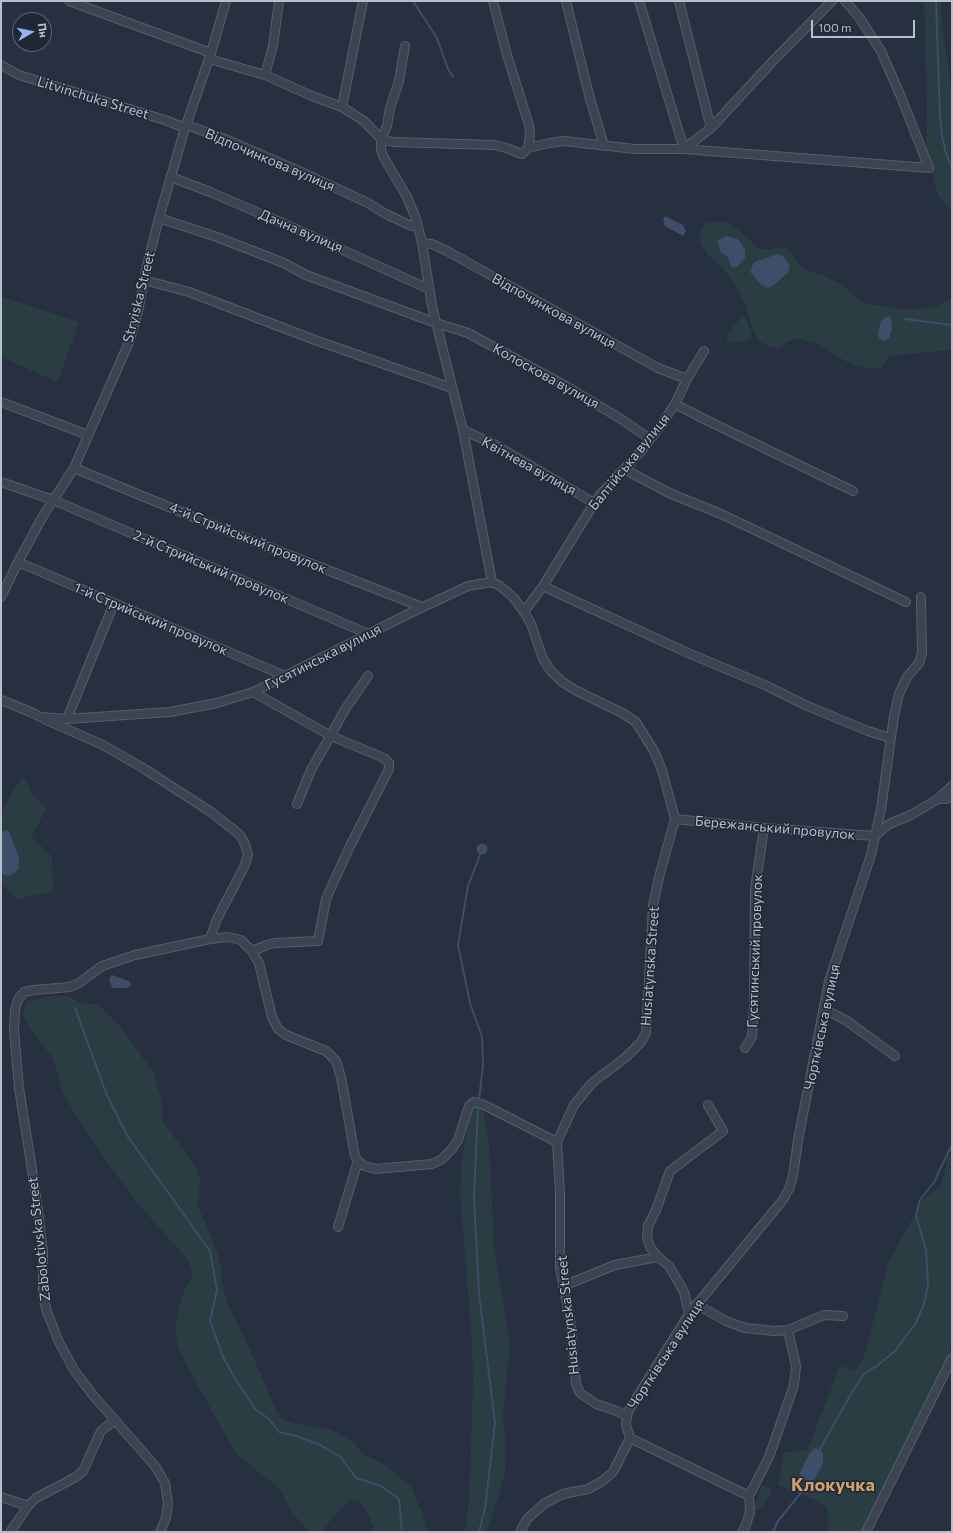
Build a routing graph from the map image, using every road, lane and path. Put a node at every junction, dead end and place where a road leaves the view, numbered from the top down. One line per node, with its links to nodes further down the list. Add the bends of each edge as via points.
1 (70, 1): 12 (street)
2 (226, 1): 12 (street, Stryiska Street)
3 (280, 1): 14 (street)
4 (363, 1): 15 (street)
5 (493, 1): 20 (street, via 529,126)
6 (566, 1): 19 (street)
7 (639, 1): 21 (street)
8 (679, 1): 17 (street)
9 (832, 1): 17 (street)
10 (845, 1): 21 (street, via 859,17 881,51 929,168)
11 (406, 46): 18 (street, via 397,92)
12 (210, 56): 14 (street); 16 (street, Stryiska Street)
13 (1, 65): 16 (street, Litvinchuka Street, via 19,75)
14 (265, 75): 15 (street)
15 (342, 107): 18 (street, via 364,121)
16 (186, 126): 22 (street, Stryiska Street); 24 (street, Відпочинкова вулиця, via 230,141 297,170 368,202 409,225)
17 (711, 128): 21 (street)
18 (381, 139): 20 (street, via 408,143 494,145 522,154); 24 (street, via 383,156 407,196)
19 (604, 146): 20 (street, via 564,141); 21 (street)
20 (528, 148)
21 (684, 149)
22 (171, 178): 23 (street, Stryiska Street); 27 (street, Дачна вулиця, via 294,228)
23 (159, 218): 26 (street, Stryiska Street); 28 (street, Колоскова вулиця, via 217,237 284,263 306,275)
24 (418, 227): 25 (street)
25 (422, 243): 27 (street); 30 (street, Відпочинкова вулиця, via 432,244 447,251 658,368)
26 (144, 280): 31 (street, via 189,292); 35 (street, Stryiska Street, via 129,342)
27 (429, 289): 28 (street)
28 (436, 323): 31 (street); 36 (street, Колоскова вулиця, via 468,333 514,357 620,419)
29 (704, 351): 30 (street, Балтійська вулиця)
30 (687, 379): 33 (street, Балтійська вулиця)
31 (452, 388): 34 (street)
32 (1, 402): 35 (street)
33 (676, 404): 36 (street, Балтійська вулиця); 40 (street)
34 (463, 430): 42 (street, Квітнева вулиця, via 494,444); 44 (street)
35 (88, 435): 37 (street, Stryiska Street)
36 (650, 440): 38 (street, Балтійська вулиця)
37 (74, 468): 41 (street, Stryiska Street); 50 (street, 4-й Стрийський провулок)
38 (624, 469): 42 (street, Балтійська вулиця); 48 (street, via 669,493 721,514)
39 (1, 482): 41 (street, 2-й Стрийський провулок)
40 (853, 491)
41 (53, 500): 43 (street, Stryiska Street); 52 (street, 2-й Стрийський провулок)
42 (594, 503): 45 (street, Балтійська вулиця)
43 (18, 562): 46 (street, Stryiska Street); 49 (street, 1-й Стрийський провулок)
44 (492, 582): 50 (street, Гусятинська вулиця, via 468,586); 51 (street, via 513,597)
45 (543, 586): 51 (street, Балтійська вулиця); 60 (street, via 805,705)
46 (1, 597)
47 (920, 597): 60 (street, Чортківська вулиця, via 922,652 919,663 907,677 899,694)
48 (906, 602)
49 (114, 603): 53 (street, 1-й Стрийський провулок); 58 (street)
50 (422, 607): 52 (street, Гусятинська вулиця)
51 (524, 612): 65 (street, via 550,671 575,690 606,704 636,722 654,751 662,770)
52 (369, 634): 53 (street, Гусятинська вулиця)
53 (285, 676): 55 (street, Гусятинська вулиця)
54 (368, 676): 59 (street)
55 (253, 692): 58 (street, via 170,712); 59 (street, Гусятинська вулиця)
56 (1, 700): 57 (street)
57 (40, 717): 58 (street); 68 (street, via 103,745 143,768 211,812 240,836 246,844 248,855 216,920)
58 (67, 719)
59 (331, 736): 64 (street, via 311,770); 69 (street, Гусятинська вулиця, via 384,758 389,763 389,769 326,899 318,941 275,943)
60 (890, 738): 67 (street, Чортківська вулиця)
61 (952, 786): 63 (street)
62 (952, 797): 63 (street)
63 (938, 799): 67 (street, via 889,824)
64 (297, 804)
65 (675, 819): 66 (street, Бережанський провулок); 74 (street, Husiatynska Street, via 653,906 646,1033 641,1042 592,1083 574,1105)
66 (764, 828): 67 (street, Бережанський провулок); 71 (street, Гусятинський провулок, via 755,889 752,1037)
67 (875, 836): 70 (street, Чортківська вулиця, via 829,981)
68 (210, 939): 69 (street, via 241,940); 85 (street, Zabolotivska Street, via 135,955 102,966 70,987 24,992 15,1010 14,1030 19,1088 43,1252 43,1296 59,1342 74,1370)
69 (252, 951): 75 (street, via 259,964 272,1016 278,1028 286,1035 326,1051 336,1062)
70 (824, 1009): 72 (street, via 847,1021); 79 (street, Чортківська вулиця, via 789,1189 782,1202)
71 (745, 1048)
72 (894, 1056)
73 (708, 1105): 77 (street, via 724,1131 670,1171 648,1226 647,1237 650,1247)
74 (557, 1142): 75 (street, via 478,1103 469,1106 458,1140 441,1160 432,1164 376,1169 364,1166); 78 (street, Husiatynska Street, via 560,1268)
75 (358, 1161): 76 (street)
76 (338, 1227)
77 (658, 1257): 78 (street, via 615,1265); 80 (street, via 669,1266 684,1292)
78 (563, 1286): 84 (street, Husiatynska Street, via 570,1319 576,1384 580,1393 596,1404)
79 (696, 1304): 80 (street, Чортківська вулиця); 82 (street, via 726,1321 745,1328)
80 (689, 1314): 84 (street, Чортківська вулиця)
81 (843, 1316): 82 (street, via 824,1315)
82 (788, 1330): 87 (street, via 796,1366 794,1386 769,1457)
83 (952, 1358): 94 (street)
84 (627, 1416): 86 (street, via 626,1425)
85 (115, 1420): 89 (street, via 101,1431 83,1471 36,1498); 91 (street, Zabolotivska Street, via 155,1466 165,1484 168,1503 166,1518)
86 (630, 1438): 87 (street); 92 (street, via 614,1472 588,1489 563,1494 545,1503 527,1519)
87 (749, 1496): 93 (street, via 750,1512)
88 (1, 1497): 89 (street)
89 (28, 1506): 90 (street)
90 (10, 1532)
91 (160, 1532)
92 (520, 1532)
93 (742, 1532)
94 (866, 1532)

